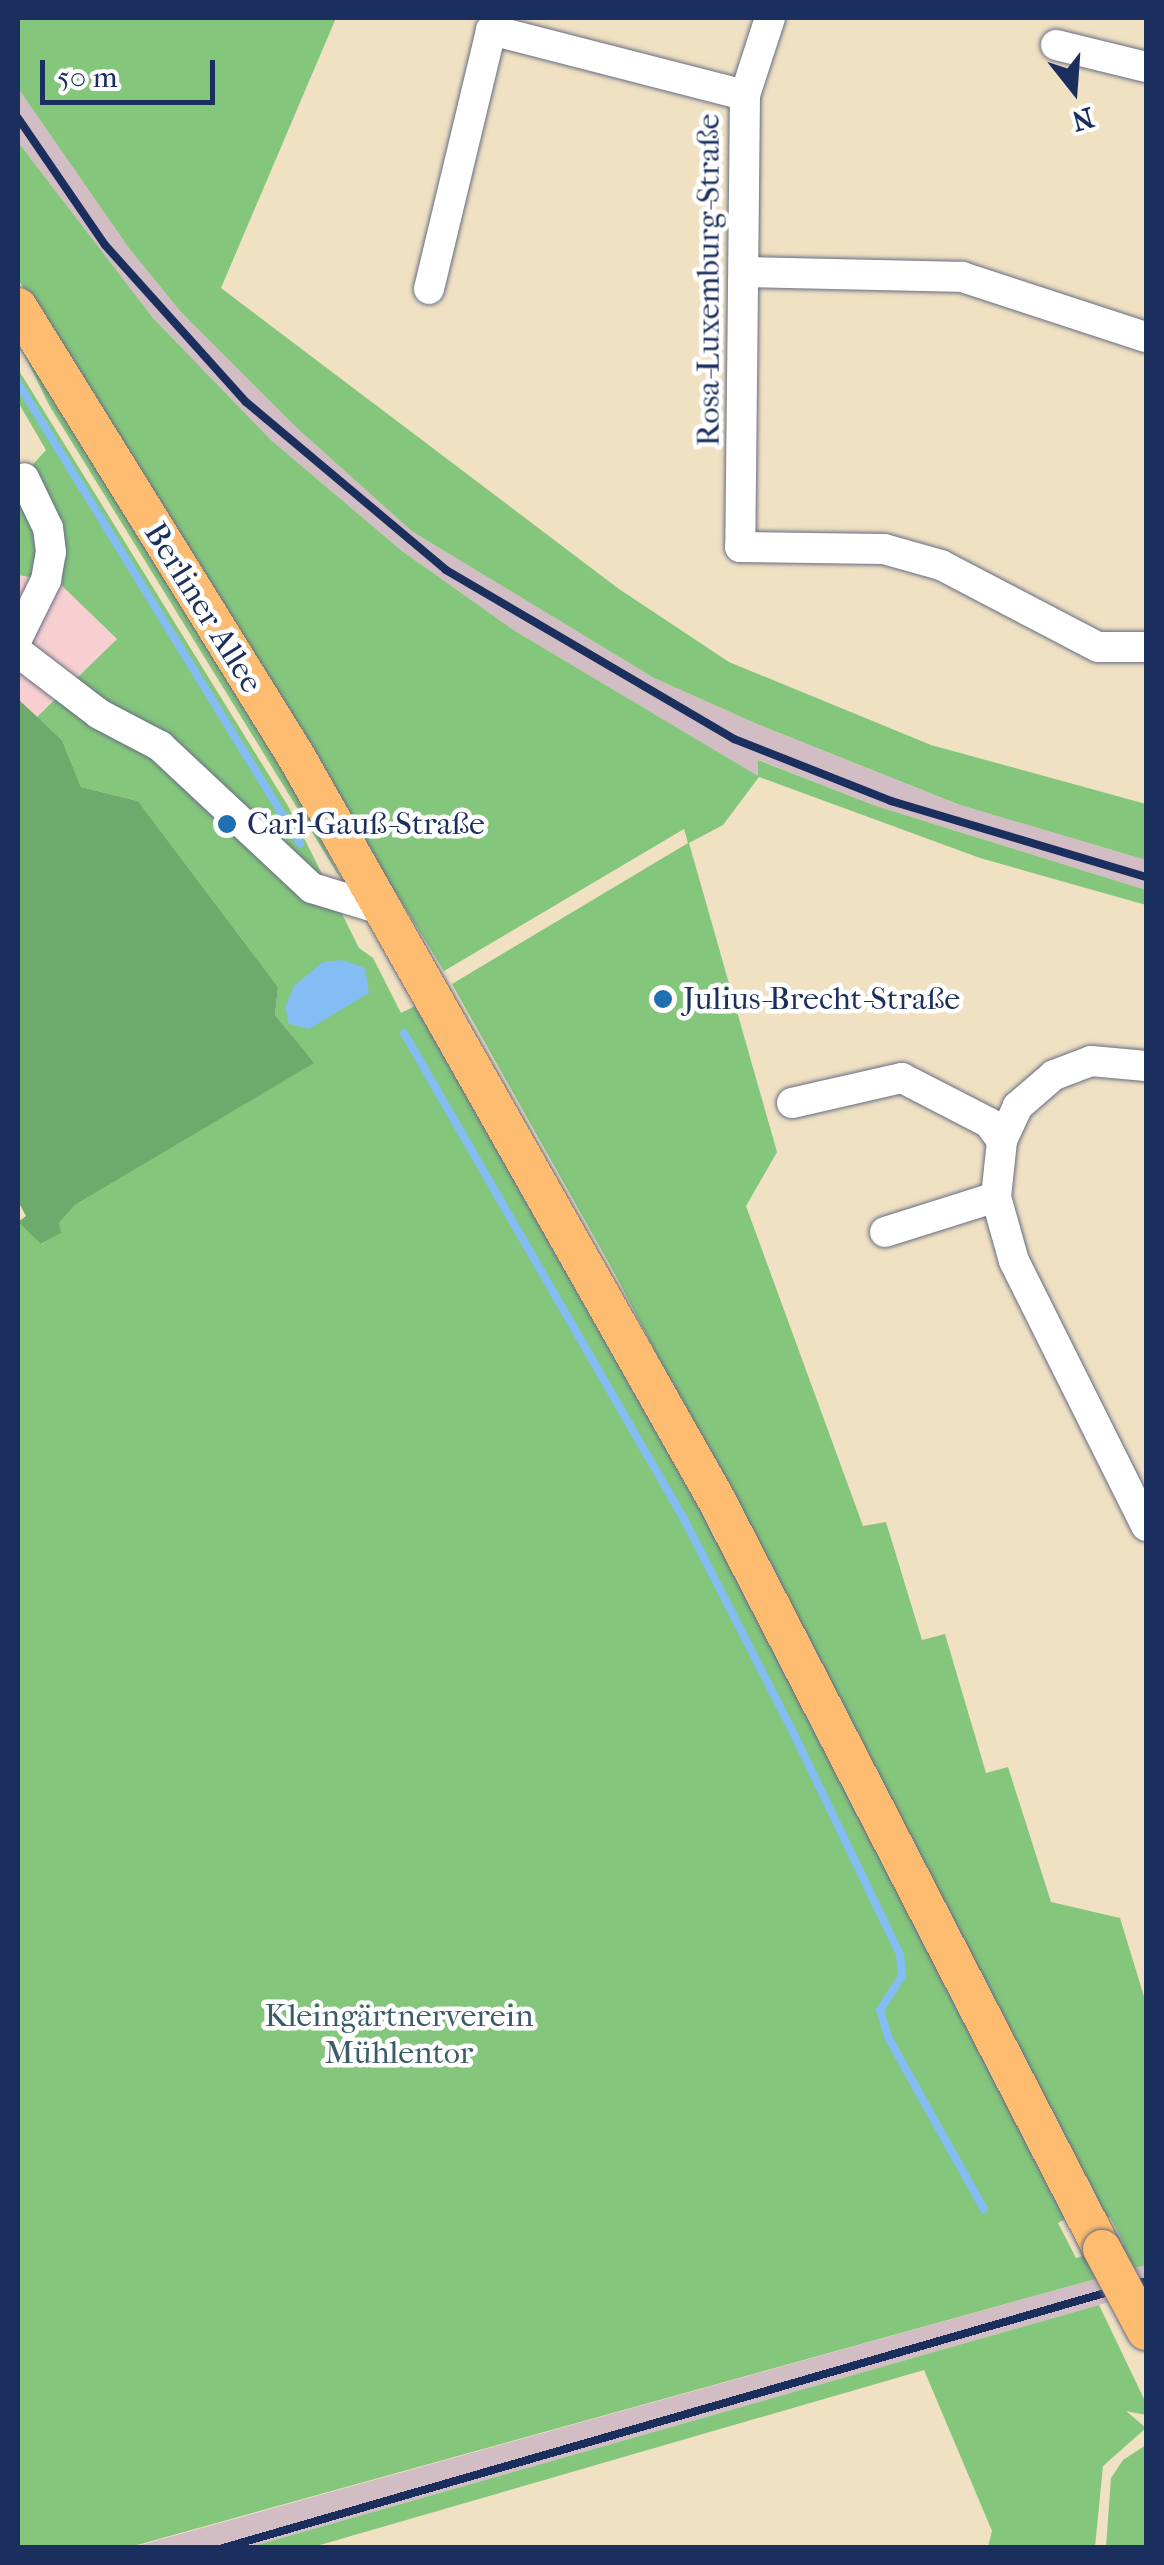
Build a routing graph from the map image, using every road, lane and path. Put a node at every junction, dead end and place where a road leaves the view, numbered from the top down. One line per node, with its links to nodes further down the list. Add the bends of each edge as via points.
1 (770, 18): 4 (street, Rosa-Luxemburg-Straße)
2 (1056, 45): 3 (street)
3 (1146, 67)
4 (745, 95): 5 (street, Rosa-Luxemburg-Straße); 6 (street, via 490,30)
5 (748, 272): 8 (street, via 962,277); 11 (street, Rosa-Luxemburg-Straße, via 740,548 884,549 940,565 1098,647)
6 (430, 288)
7 (18, 307): 13 (main road, Berliner Allee)
8 (1146, 337)
9 (24, 478): 10 (street, via 52,552)
10 (18, 637)
11 (1146, 647)
12 (18, 652): 13 (street, via 98,714 174,757 312,888)
13 (384, 910): 20 (main road, Berliner Allee, bridge, via 716,1499)
14 (1146, 1066): 16 (street, via 1092,1062 1054,1075 1018,1106)
15 (792, 1103): 16 (street, via 902,1078 989,1123)
16 (1002, 1141): 17 (street)
17 (996, 1197): 18 (street); 19 (street, via 1014,1261)
18 (885, 1232)
19 (1146, 1526)
20 (1146, 2332)

